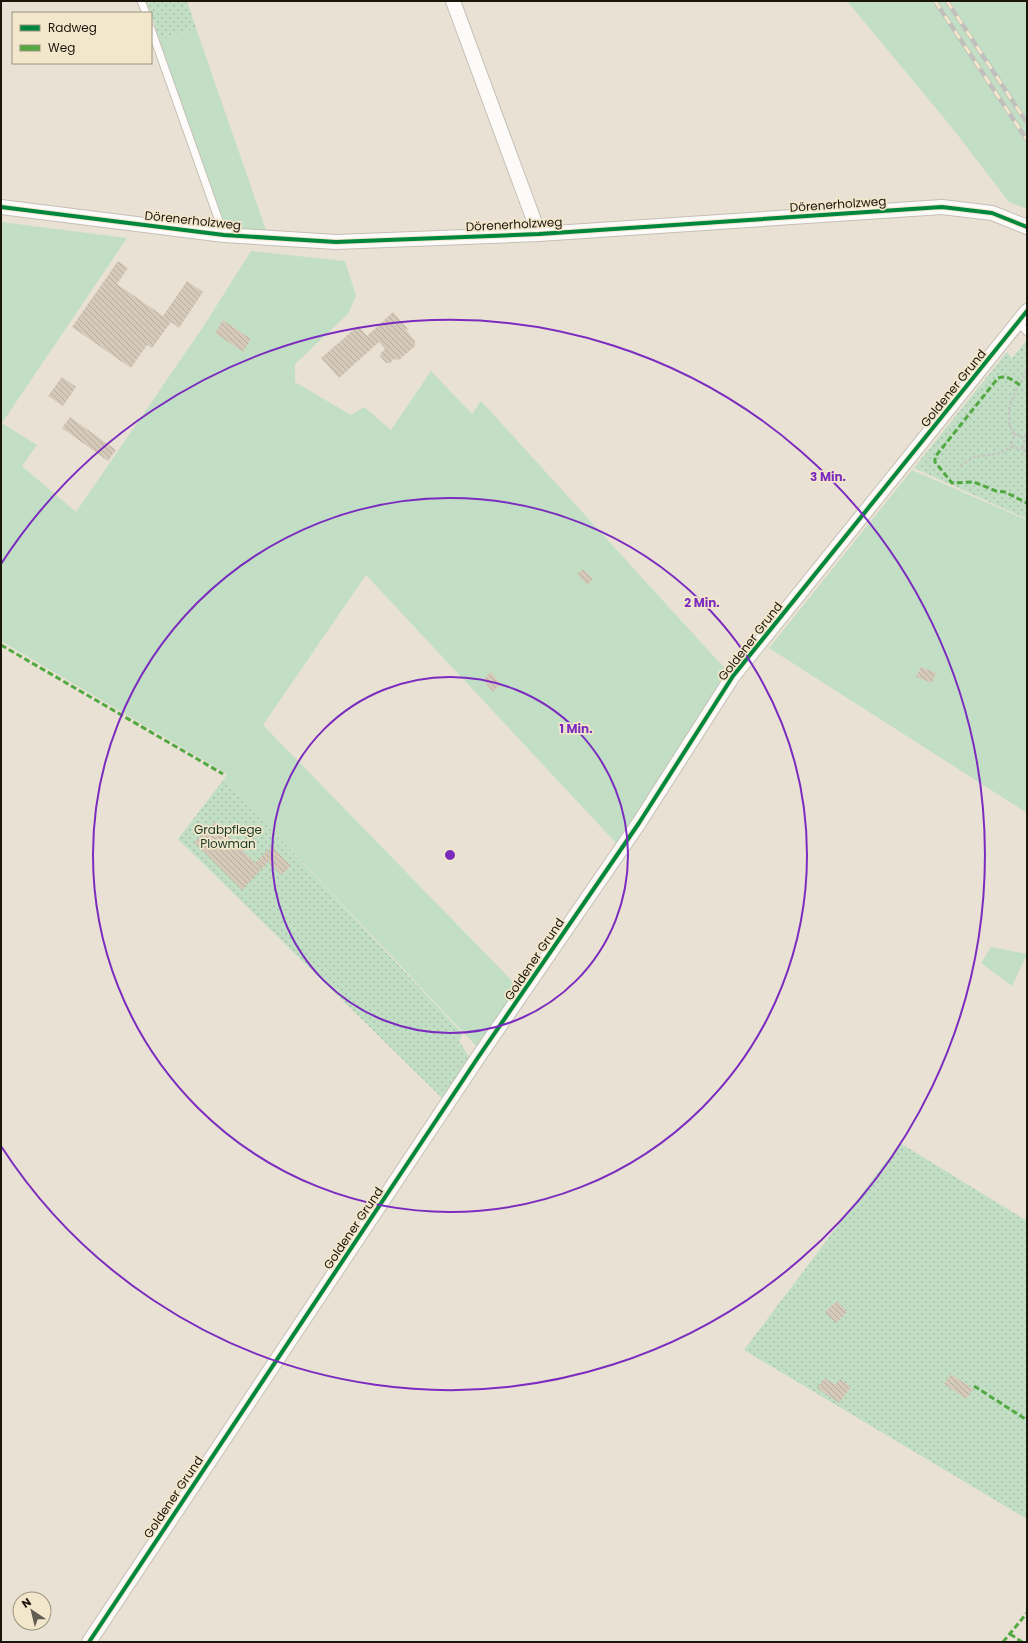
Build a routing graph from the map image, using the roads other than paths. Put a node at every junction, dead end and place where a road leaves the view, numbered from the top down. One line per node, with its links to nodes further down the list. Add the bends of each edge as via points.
1 (141, 1): 3 (lane)
2 (453, 1): 7 (street)
3 (146, 12)
4 (152, 32): 8 (lane)
5 (1, 207): 8 (street, Dörenerholzweg)
6 (1027, 227): 7 (street, Dörenerholzweg, via 992,213 942,207)
7 (539, 234): 8 (street, Dörenerholzweg, via 336,242)
8 (224, 235)
9 (1027, 310): 10 (street, Goldener Grund)
10 (1022, 327): 11 (street, Goldener Grund, via 733,676 639,822 479,1056)
11 (89, 1642)

